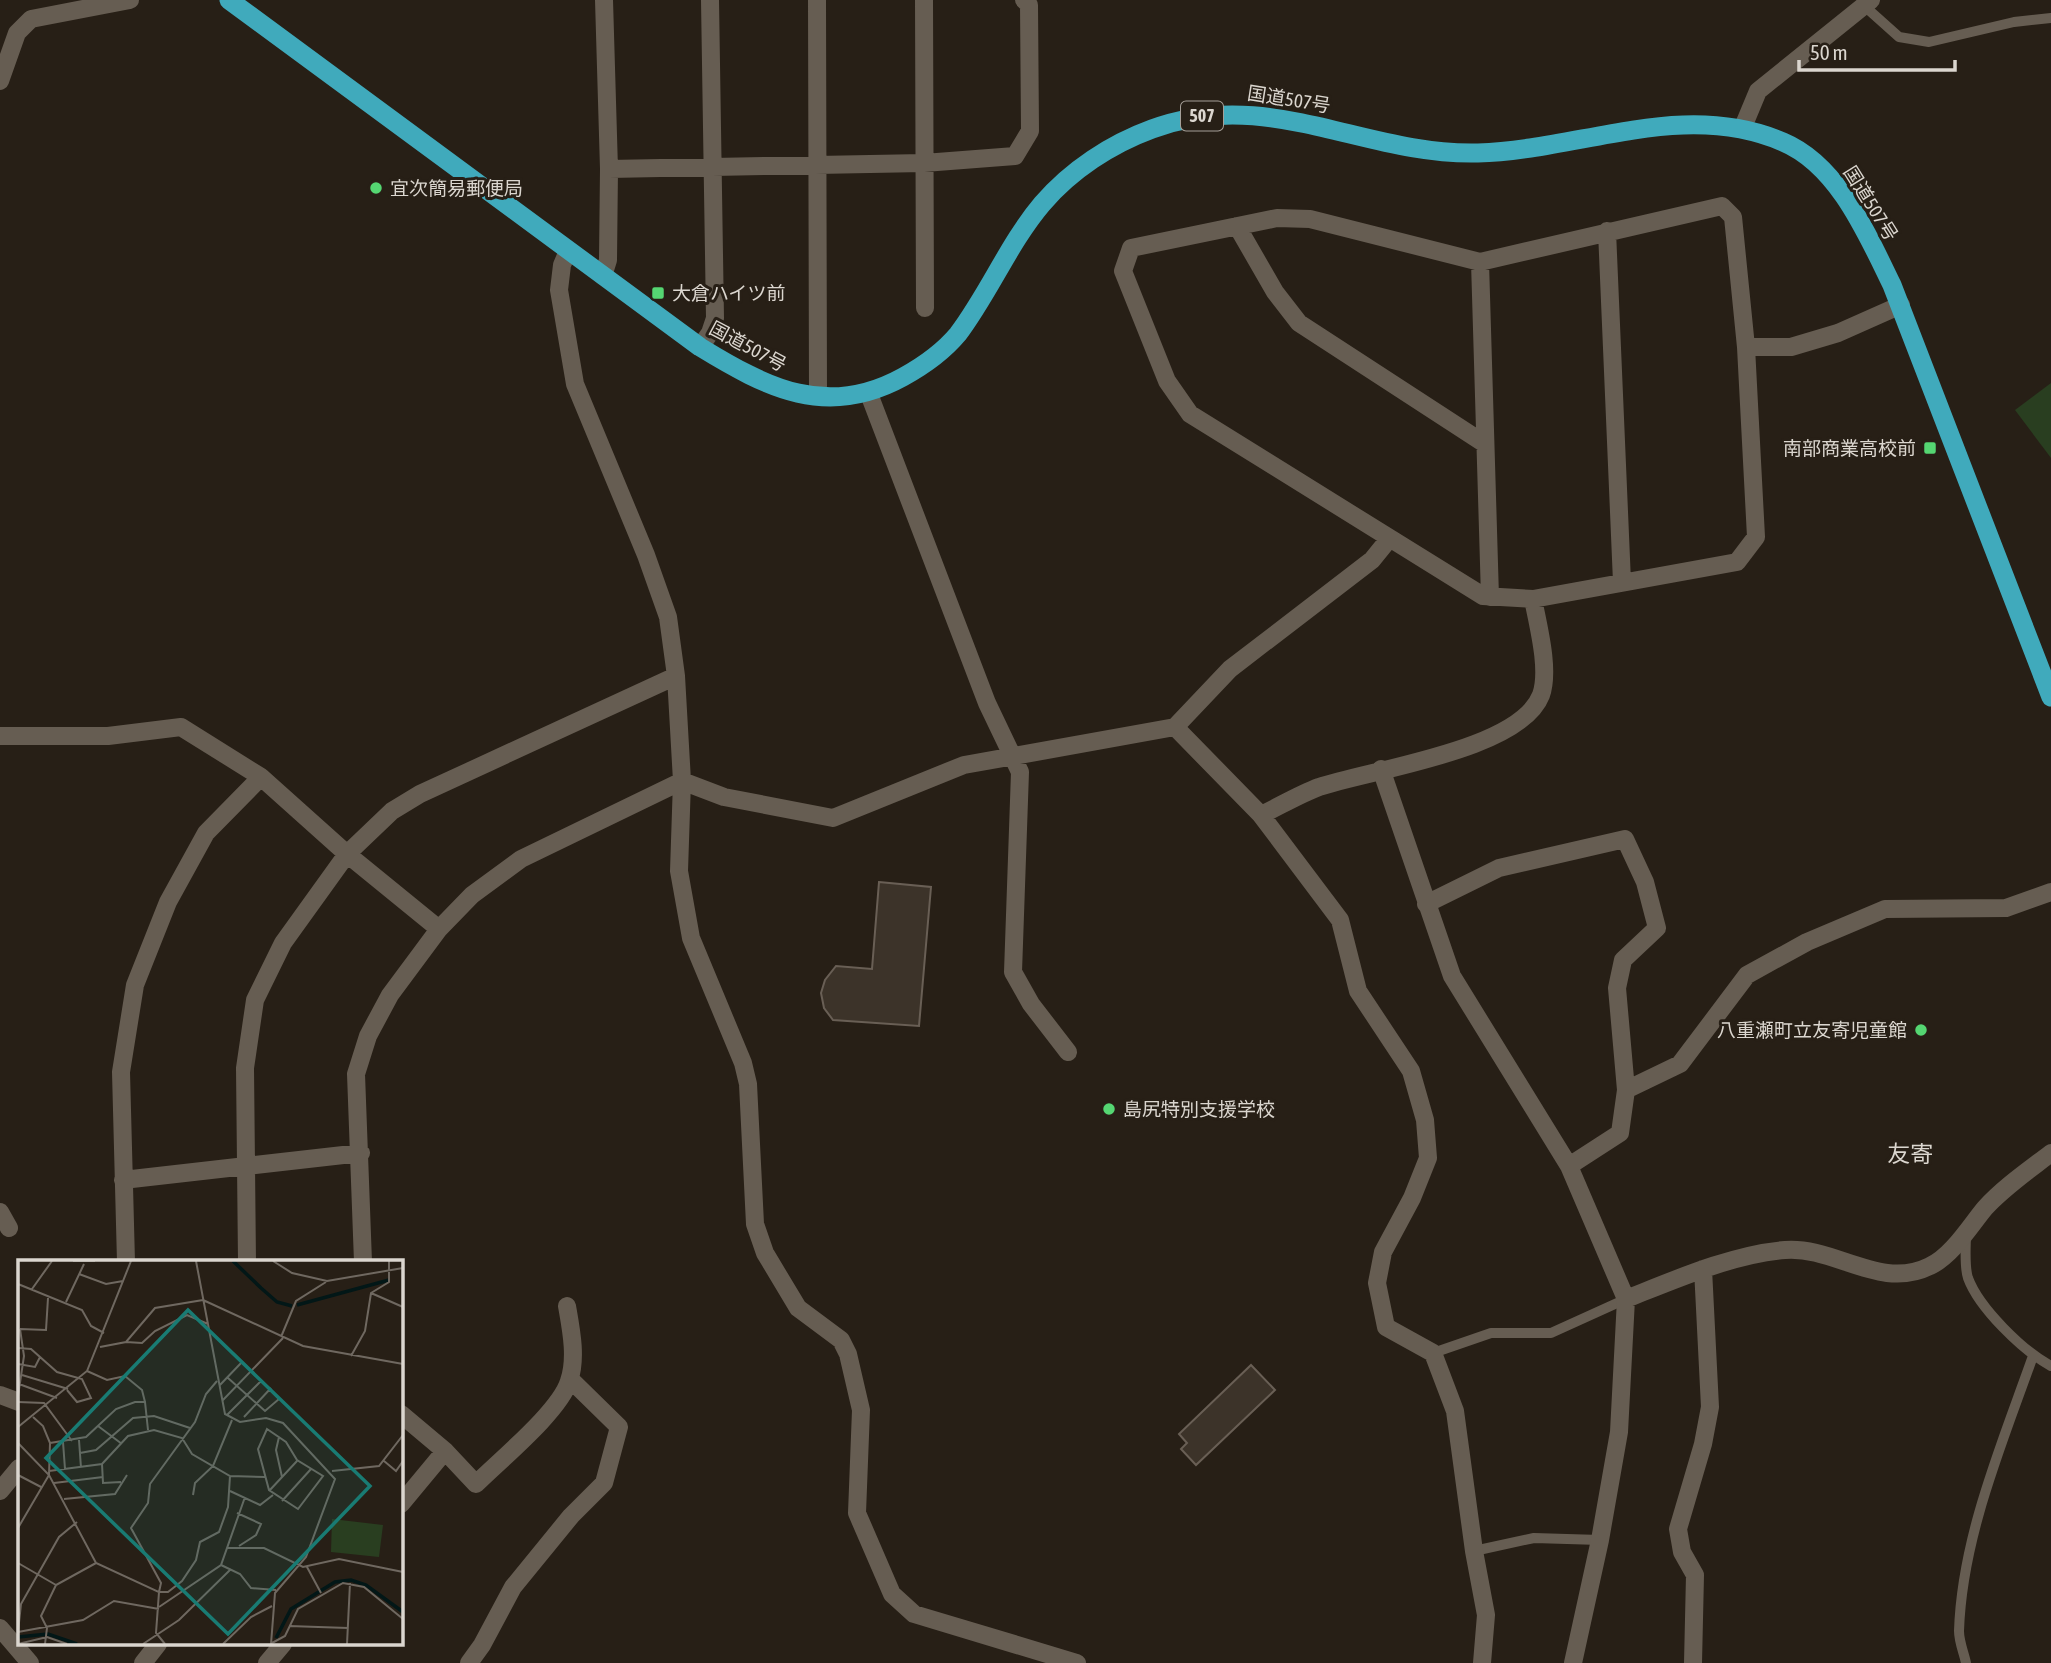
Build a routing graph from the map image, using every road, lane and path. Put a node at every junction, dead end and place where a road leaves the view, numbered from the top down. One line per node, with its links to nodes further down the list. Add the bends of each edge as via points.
1 (130, 0): 10 (street, via 31,19 17,33)
2 (229, 0): 18 (highway, 国道507号 / 507)
3 (604, 0): 15 (street)
4 (710, 0): 14 (street)
5 (817, 0): 13 (street)
6 (924, 0): 12 (street)
7 (1024, 0): 12 (street, via 1029,5 1030,131 1015,156)
8 (1865, 2): 9 (lane, via 1899,37 1929,42); 11 (street, via 1758,91)
9 (2051, 18)
10 (0, 81)
11 (1743, 127): 21 (highway, 国道507号 / 507, via 1795,147 1824,172 1862,227); 25 (highway, 国道507号 / 507, via 1662,125 1475,153 1393,143 1263,114 1208,115 1155,127 1105,150 1056,190 1034,215 956,336 917,370)
12 (924, 163): 13 (street); 22 (street)
13 (818, 164): 14 (street); 26 (street)
14 (712, 167): 15 (street); 23 (street, via 715,318)
15 (609, 169): 20 (street, via 608,260)
16 (1237, 226): 19 (street, via 1278,218 1310,219); 27 (street, via 1275,292 1299,323); 28 (street, via 1131,248 1123,271 1167,381 1190,414)
17 (1607, 231): 19 (street); 24 (street, via 1722,206 1733,217); 29 (street)
18 (568, 251): 20 (highway, 国道507号 / 507); 32 (street, via 559,290 575,384 668,617)
19 (1480, 262): 27 (street)
20 (603, 276): 23 (highway, 国道507号 / 507)
21 (1901, 305): 24 (street, via 1838,333 1791,347); 33 (highway, 国道507号 / 507)
22 (925, 308)
23 (700, 346): 26 (highway, 国道507号 / 507, via 774,388)
24 (1746, 346): 29 (street, via 1756,537 1737,562)
25 (869, 394): 26 (highway, 国道507号 / 507); 36 (street, via 987,704)
26 (818, 396)
27 (1485, 443): 30 (street)
28 (1389, 539): 30 (street); 34 (street, via 1372,561 1230,669)
29 (1622, 582): 31 (street)
30 (1490, 597): 31 (street)
31 (1533, 599): 37 (street, via 1543,658 1541,695 1513,728 1473,747)
32 (676, 676): 39 (street); 41 (street, via 420,794 392,811)
33 (2051, 697)
34 (1175, 727): 36 (street); 40 (street)
35 (0, 736): 38 (street, via 108,736 181,727)
36 (1013, 755): 39 (street, via 964,765 832,818 724,797); 45 (street, via 1020,772 1013,972)
37 (1381, 769): 40 (street, via 1317,788); 43 (street)
38 (261, 777): 41 (street); 51 (street, via 206,833 168,902 135,985 121,1072)
39 (682, 781): 44 (street, via 521,859 472,895); 79 (street, via 679,872 691,938 748,1084 755,1224 765,1253 798,1308 841,1340 848,1354 861,1410 857,1513 892,1594 914,1614)
40 (1261, 815): 59 (street, via 1339,920 1358,991 1411,1071 1425,1119 1428,1158 1383,1252 1377,1283 1386,1327)
41 (347, 854): 44 (street); 49 (street, via 284,943 255,1000 245,1068)
42 (2051, 892): 46 (street, via 2006,908 1885,909 1807,942 1747,975 1680,1064)
43 (1426, 904): 46 (street, via 1499,868 1625,839 1645,882 1657,928 1623,960 1617,988); 50 (street, via 1451,976)
44 (439, 929): 47 (street, via 390,995 368,1036 356,1074)
45 (1068, 1052)
46 (1626, 1090): 50 (street, via 1620,1132)
47 (361, 1153): 49 (street); 55 (street)
48 (2051, 1153): 52 (street, via 1987,1206)
49 (248, 1163): 51 (street); 54 (street)
50 (1569, 1166): 57 (street)
51 (123, 1180): 53 (street)
52 (1966, 1233): 56 (street, via 1932,1266 1907,1273 1885,1274 1825,1255 1786,1250); 60 (lane, via 1968,1277 1988,1309)
53 (126, 1260)
54 (247, 1260)
55 (363, 1260)
56 (1703, 1269): 57 (street); 82 (street, via 1710,1407 1678,1530 1682,1552 1695,1575)
57 (1626, 1299): 59 (lane, via 1551,1333 1491,1333); 70 (street, via 1619,1432)
58 (567, 1306): 62 (street, via 572,1334)
59 (1433, 1353): 71 (street, via 1455,1411)
60 (2032, 1356): 61 (lane); 83 (lane, via 1988,1483 1967,1569 1959,1634)
61 (2051, 1366)
62 (570, 1379): 66 (street, via 560,1400 476,1484); 78 (street, via 619,1427 604,1483 513,1587)
63 (0, 1395): 64 (street)
64 (18, 1402)
65 (402, 1415): 66 (street)
66 (445, 1451): 69 (street)
67 (17, 1475): 68 (street)
68 (0, 1490)
69 (402, 1503)
70 (1600, 1540): 71 (lane, via 1534,1538); 81 (street)
71 (1474, 1551): 80 (street, via 1486,1615)
72 (0, 1628): 75 (street)
73 (156, 1646): 76 (street)
74 (282, 1646): 77 (street)
75 (30, 1663)
76 (142, 1663)
77 (267, 1663)
78 (469, 1663)
79 (1077, 1663)
80 (1482, 1663)
81 (1573, 1663)
82 (1693, 1663)
83 (1966, 1663)

